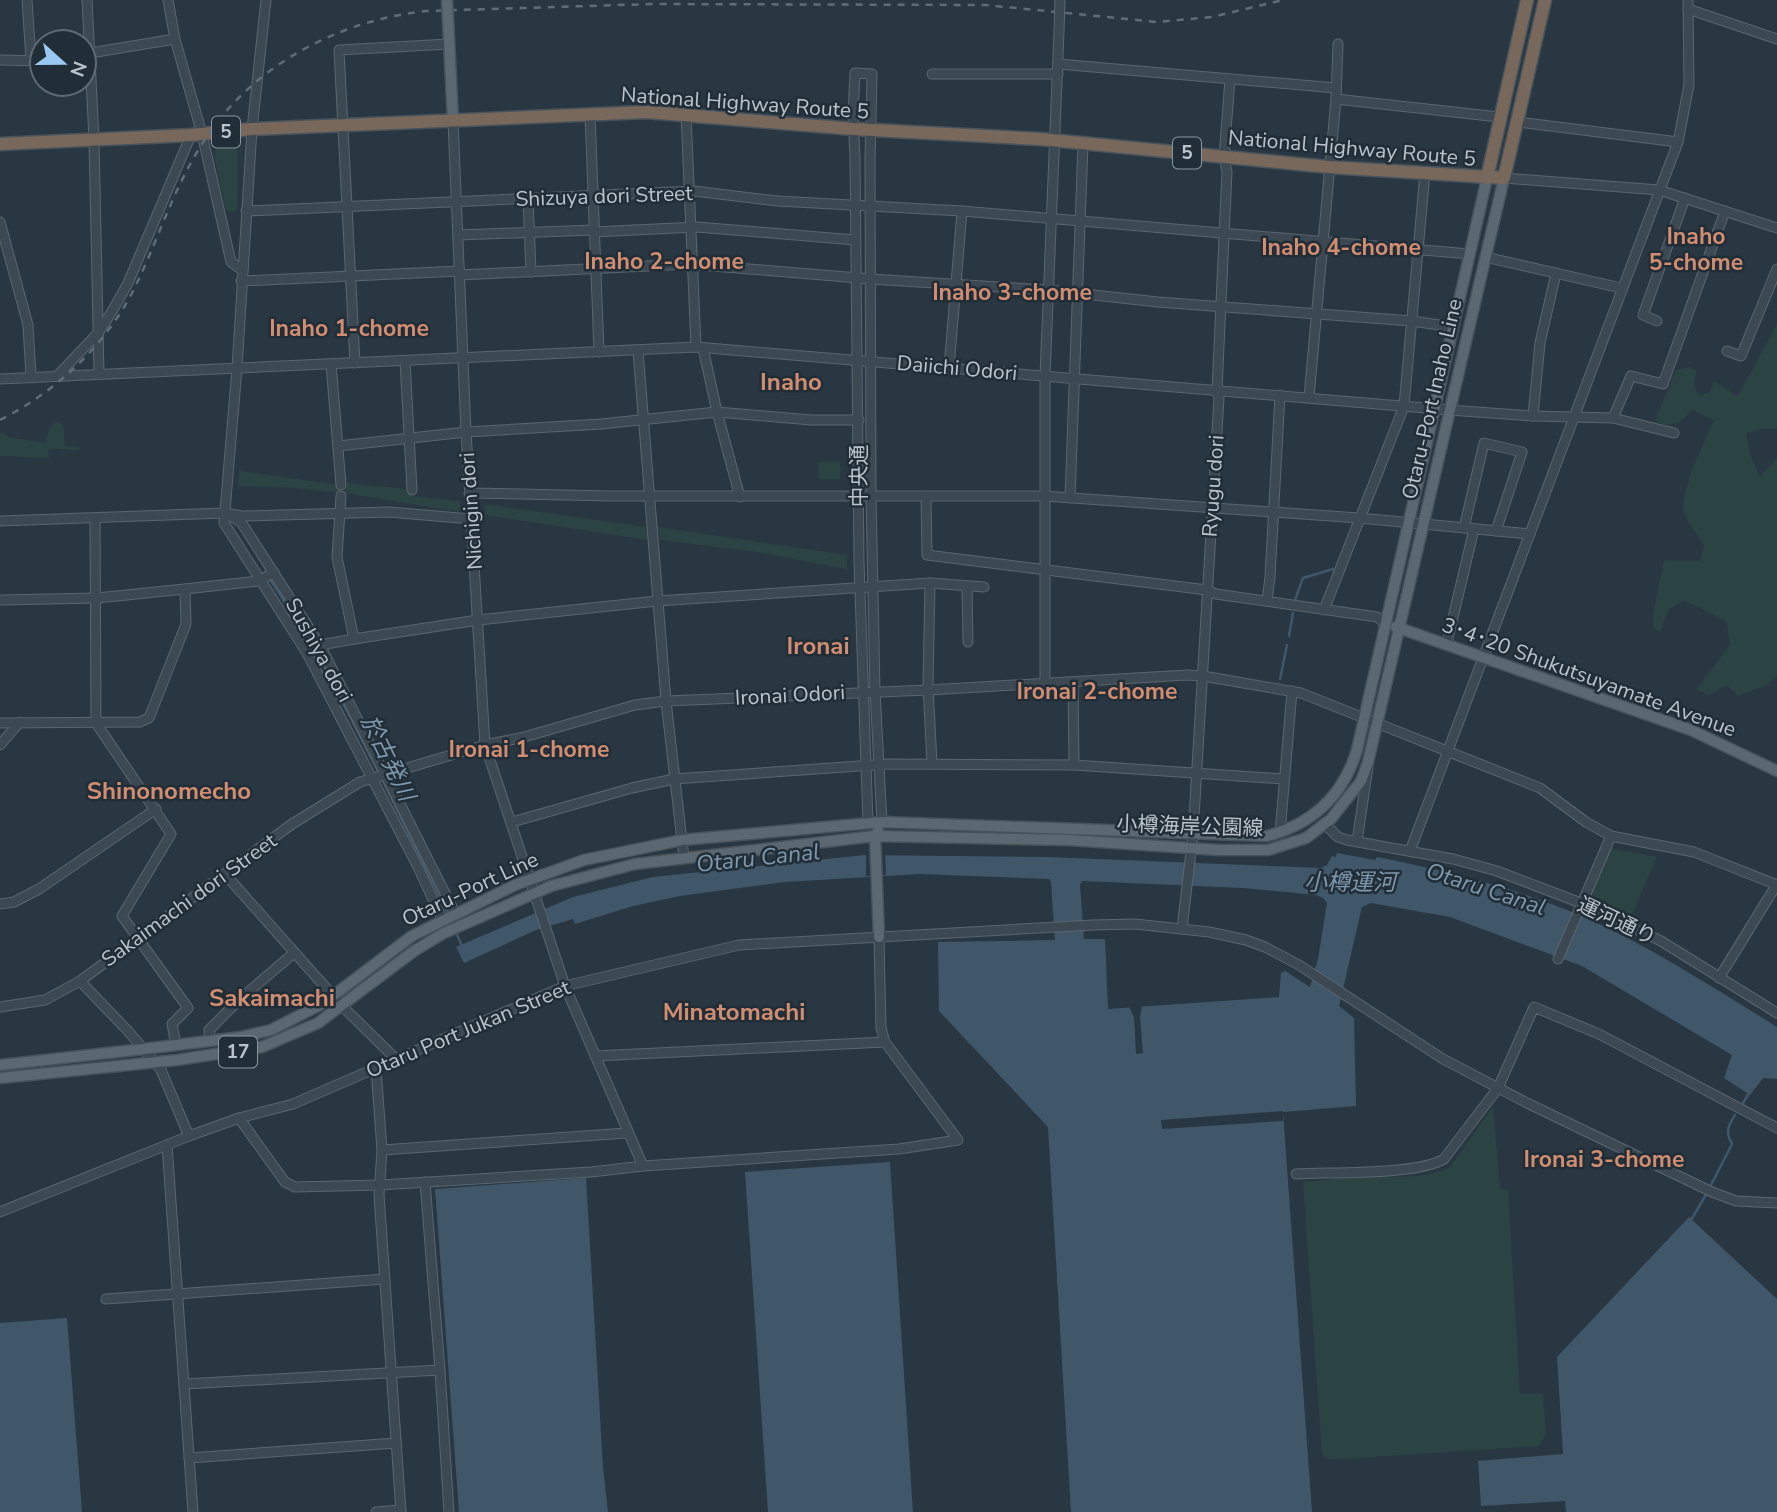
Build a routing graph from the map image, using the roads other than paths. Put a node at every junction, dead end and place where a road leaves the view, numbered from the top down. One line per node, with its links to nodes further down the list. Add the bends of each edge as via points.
1 (27, 0): 10 (street)
2 (87, 0): 11 (street)
3 (168, 0): 12 (street)
4 (266, 0): 31 (street, Sushiya dori)
5 (447, 0): 14 (main road, bridge)
6 (1060, 0): 19 (street, bridge)
7 (1527, 0): 27 (highway, National Highway Route 5)
8 (1545, 0): 29 (highway, National Highway Route 5)
9 (1688, 5): 13 (street); 37 (street, via 1689,85)
10 (29, 28)
11 (87, 28)
12 (175, 39): 16 (street); 34 (street)
13 (1777, 39)
14 (449, 44): 28 (main road); 30 (street, via 339,50)
15 (1338, 44): 22 (street)
16 (98, 51)
17 (0, 60): 18 (street)
18 (28, 60)
19 (1058, 69): 20 (street); 21 (street); 36 (street)
20 (932, 74)
21 (1230, 79): 22 (street); 40 (street, Ryugu dori)
22 (1336, 88): 24 (street)
23 (91, 98): 35 (street)
24 (1336, 99): 27 (street); 41 (street)
25 (590, 114): 26 (highway, National Highway Route 5 / 5); 28 (highway, National Highway Route 5 / 5); 47 (street)
26 (686, 114): 32 (highway, National Highway Route 5 / 5); 46 (street)
27 (1499, 117): 43 (highway, National Highway Route 5)
28 (453, 121): 30 (highway, National Highway Route 5 / 5); 50 (street, Nichigin dori)
29 (1518, 122): 37 (street); 44 (highway, National Highway Route 5)
30 (343, 125): 31 (highway, National Highway Route 5 / 5); 52 (street)
31 (251, 129): 34 (highway, National Highway Route 5 / 5); 54 (street, Sushiya dori)
32 (854, 129): 33 (highway, National Highway Route 5 / 5); 33 (street, 中央通, via 855,74 872,74); 51 (street, 中央通)
33 (871, 130): 36 (highway, National Highway Route 5 / 5); 53 (street, 中央通)
34 (196, 134): 35 (highway, National Highway Route 5 / 5); 74 (street, via 232,262); 91 (street, via 128,283)
35 (94, 139): 38 (highway, National Highway Route 5 / 5); 91 (street)
36 (1056, 141): 39 (highway, National Highway Route 5 / 5); 57 (street)
37 (1678, 142): 45 (street)
38 (0, 144)
39 (1083, 144): 40 (highway, National Highway Route 5 / 5); 58 (street)
40 (1224, 157): 41 (highway, National Highway Route 5 / 5); 64 (street, Ryugu dori)
41 (1329, 167): 42 (highway, National Highway Route 5 / 5); 67 (street)
42 (1425, 173): 43 (highway, National Highway Route 5 / 5); 68 (street)
43 (1486, 178): 44 (highway, National Highway Route 5 / 5); 69 (main road, Otaru-Port Inaho Line)
44 (1504, 178): 45 (street); 70 (main road, Otaru-Port Inaho Line)
45 (1659, 190): 49 (street); 83 (street)
46 (689, 191): 47 (street, Shizuya dori Street); 51 (street, Shizuya dori Street); 60 (street)
47 (592, 195): 48 (street, Shizuya dori Street); 62 (street)
48 (528, 198): 50 (street, Shizuya dori Street); 63 (street)
49 (1685, 198): 56 (street); 89 (street, via 1643,315)
50 (457, 202): 52 (street, Shizuya dori Street); 65 (street, Nichigin dori)
51 (855, 205): 53 (street, Shizuya dori Street); 66 (street, 中央通)
52 (348, 206): 54 (street, Shizuya dori Street); 78 (street)
53 (870, 206): 55 (street, Shizuya dori Street); 80 (street, 中央通)
54 (246, 211): 74 (street, Sushiya dori)
55 (962, 211): 57 (street, Shizuya dori Street); 82 (street)
56 (1725, 211): 61 (street); 120 (street, via 1663,384 1631,376)
57 (1053, 219): 58 (street, Shizuya dori Street); 84 (street)
58 (1080, 221): 64 (street, Shizuya dori Street); 85 (street)
59 (0, 222): 107 (street, via 28,325)
60 (690, 228): 62 (street); 66 (street); 71 (street)
61 (1777, 228)
62 (593, 231): 63 (street); 72 (street)
63 (529, 232): 65 (street); 75 (street)
64 (1223, 233): 67 (street, Shizuya dori Street); 86 (street, Ryugu dori)
65 (458, 235): 76 (street, Nichigin dori)
66 (855, 240): 79 (street, 中央通)
67 (1323, 242): 68 (street, Shizuya dori Street); 87 (street)
68 (1417, 250): 69 (street, Shizuya dori Street); 88 (street)
69 (1470, 254): 90 (main road, Otaru-Port Inaho Line)
70 (1485, 257): 77 (street); 115 (main road, Otaru-Port Inaho Line)
71 (691, 264): 72 (street); 79 (street); 92 (street)
72 (595, 269): 75 (street); 95 (street)
73 (1777, 269): 94 (street, via 1741,356)
74 (242, 270): 81 (street, Sushiya dori)
75 (531, 272): 76 (street)
76 (460, 273): 78 (street); 96 (street, Nichigin dori)
77 (1556, 273): 83 (street); 117 (street, via 1540,342)
78 (351, 276): 81 (street); 100 (street)
79 (856, 277): 80 (street); 97 (street, 中央通)
80 (871, 279): 82 (street); 99 (street, 中央通)
81 (241, 281): 102 (street, Sushiya dori)
82 (957, 284): 84 (street); 103 (street)
83 (1621, 288): 119 (street)
84 (1048, 290): 85 (street); 106 (street)
85 (1077, 293): 86 (street); 108 (street)
86 (1220, 307): 87 (street); 110 (street, Ryugu dori)
87 (1316, 315): 88 (street); 112 (street)
88 (1412, 321): 90 (street); 113 (street)
89 (1657, 321)
90 (1453, 327): 114 (main road, Otaru-Port Inaho Line)
91 (99, 332): 104 (street); 105 (street)
92 (699, 348): 93 (street, Daiichi Odori); 97 (street, Daiichi Odori); 116 (street)
93 (638, 351): 95 (street, Daiichi Odori); 118 (street)
94 (1727, 351)
95 (599, 352): 96 (street, Daiichi Odori)
96 (464, 358): 98 (street, Daiichi Odori); 122 (street, Nichigin dori)
97 (857, 360): 99 (street, Daiichi Odori); 121 (street, 中央通)
98 (405, 361): 100 (street, Daiichi Odori); 124 (street)
99 (870, 361): 103 (street, Daiichi Odori); 132 (street, 中央通)
100 (355, 363): 101 (street, Daiichi Odori)
101 (331, 364): 102 (street, Daiichi Odori); 125 (street)
102 (236, 368): 104 (street, Daiichi Odori); 138 (street, Sushiya dori)
103 (949, 368): 106 (street, Daiichi Odori)
104 (99, 374): 105 (street, Daiichi Odori)
105 (57, 376): 107 (street, Daiichi Odori)
106 (1045, 376): 108 (street, Daiichi Odori); 134 (street)
107 (31, 377): 109 (street, Daiichi Odori)
108 (1074, 378): 110 (street, Daiichi Odori); 136 (street)
109 (0, 379)
110 (1217, 390): 111 (street, Daiichi Odori); 137 (street, Ryugu dori)
111 (1280, 395): 112 (street, Daiichi Odori); 139 (street)
112 (1309, 397): 113 (street, Daiichi Odori)
113 (1404, 406): 114 (street, Daiichi Odori); 142 (street)
114 (1436, 408): 115 (street, Daiichi Odori); 145 (main road, Otaru-Port Inaho Line)
115 (1449, 410): 117 (street, Daiichi Odori); 146 (main road, Otaru-Port Inaho Line)
116 (717, 412): 118 (street); 121 (street); 135 (street)
117 (1533, 416): 119 (street, Daiichi Odori)
118 (643, 418): 122 (street); 130 (street)
119 (1572, 418): 120 (street, Daiichi Odori); 149 (street)
120 (1613, 418): 123 (street, Daiichi Odori)
121 (859, 420): 131 (street, 中央通)
122 (466, 432): 124 (street); 128 (street, Nichigin dori)
123 (1674, 433)
124 (410, 438): 125 (street); 127 (street)
125 (338, 446): 126 (street)
126 (341, 485)
127 (412, 490)
128 (470, 493): 130 (street); 143 (street, Nichigin dori)
129 (341, 496): 140 (street)
130 (650, 496): 135 (street); 161 (street)
131 (859, 496): 132 (street); 135 (street); 153 (street, 中央通)
132 (871, 496): 133 (street); 154 (street, 中央通)
133 (926, 496): 134 (street); 150 (street, via 927,555)
134 (1044, 496): 136 (street); 150 (street)
135 (740, 497)
136 (1070, 498): 137 (street)
137 (1211, 509): 139 (street); 158 (street, Ryugu dori)
138 (224, 513): 140 (street); 141 (street); 151 (street, Sushiya dori, via 229,535); 151 (street, Sushiya dori, via 241,522)
139 (1273, 513): 142 (street); 162 (street)
140 (341, 514): 143 (street, via 389,512); 167 (street, via 337,556)
141 (95, 518): 144 (street); 159 (street)
142 (1359, 518): 145 (street); 163 (street)
143 (471, 519): 164 (street, Nichigin dori)
144 (0, 521)
145 (1408, 523): 146 (street); 165 (main road, Otaru-Port Inaho Line)
146 (1423, 524): 147 (street); 166 (main road, Otaru-Port Inaho Line)
147 (1469, 529): 148 (street); 148 (street, via 1484,443 1522,452); 169 (street)
148 (1496, 531): 149 (street)
149 (1530, 534): 172 (street)
150 (1045, 569): 158 (street); 174 (street)
151 (267, 576): 157 (street); 170 (street, Sushiya dori); 171 (street, Sushiya dori)
152 (930, 583): 154 (street); 155 (street); 176 (street)
153 (860, 586): 154 (street); 161 (street); 179 (street, 中央通)
154 (873, 587): 177 (street, 中央通)
155 (967, 587): 156 (street); 168 (street)
156 (984, 587)
157 (185, 589): 159 (street); 184 (street, via 186,624 149,718)
158 (1207, 590): 162 (street); 173 (street, Ryugu dori)
159 (97, 598): 160 (street); 184 (street)
160 (0, 600)
161 (657, 601): 164 (street); 180 (street)
162 (1267, 601): 163 (street)
163 (1324, 610): 165 (street, via 1377,617)
164 (478, 620): 167 (street); 187 (street, Nichigin dori)
165 (1386, 625): 166 (main road, 3･4･20 Shukutsuyamate Avenue); 181 (main road, 小樽海岸公園線)
166 (1400, 628): 169 (main road, 3･4･20 Shukutsuyamate Avenue); 185 (main road, 小樽海岸公園線)
167 (355, 639): 170 (street)
168 (968, 642)
169 (1447, 643): 172 (main road, 3･4･20 Shukutsuyamate Avenue)
170 (320, 645): 171 (street); 196 (street, Sushiya dori)
171 (307, 653): 196 (street, Sushiya dori)
172 (1484, 657): 188 (street); 194 (main road, 3･4･20 Shukutsuyamate Avenue, via 1690,730)
173 (1203, 676): 175 (street, Ironai Odori); 178 (street, Ironai Odori); 195 (street, Ryugu dori)
174 (1045, 681): 175 (street, Ironai Odori); 176 (street, Ironai Odori)
175 (1073, 682): 192 (street)
176 (928, 690): 177 (street, Ironai Odori); 190 (street)
177 (876, 691): 179 (street, Ironai Odori); 191 (street, 中央通)
178 (1292, 691): 181 (street, Ironai Odori); 198 (street)
179 (864, 692): 180 (street, Ironai Odori); 193 (street, 中央通)
180 (666, 701): 187 (street, Ironai Odori); 197 (street)
181 (1365, 719): 185 (street, Ironai Odori); 204 (main road, 小樽海岸公園線, via 1353,764 1332,796 1306,821)
182 (20, 722): 183 (street); 184 (street); 186 (street)
183 (0, 723)
184 (96, 723): 199 (street)
185 (1377, 723): 188 (street, Ironai Odori); 189 (main road, 小樽海岸公園線)
186 (0, 745)
187 (485, 745): 196 (street, Ironai Odori); 200 (street, Nichigin dori)
188 (1448, 750): 207 (street, Ironai Odori, via 1541,788); 211 (street)
189 (1368, 762): 203 (main road, 小樽海岸公園線, via 1361,781); 209 (street)
190 (932, 764): 191 (street); 192 (street)
191 (878, 765): 193 (street); 202 (street, 中央通)
192 (1074, 765): 195 (street)
193 (866, 766): 197 (street); 201 (street, 中央通)
194 (1775, 767)
195 (1197, 773): 198 (street); 205 (street, Ryugu dori)
196 (379, 778): 213 (street, Sakaimachi dori Street, via 360,782 317,807); 219 (street, Sushiya dori); 220 (street, Sushiya dori)
197 (674, 779): 200 (street); 208 (street)
198 (1284, 779): 204 (street)
199 (156, 809): 218 (street, via 39,889); 223 (street, via 171,834 122,916)
200 (512, 822): 214 (street, Nichigin dori)
201 (868, 822): 202 (main road, Otaru-Port Line / 17); 206 (main road); 208 (main road, Otaru-Port Line / 17)
202 (882, 822): 205 (main road, 小樽海岸公園線); 206 (main road)
203 (1325, 824): 209 (street, 運河通り, via 1338,837); 210 (main road, 小樽海岸公園線, via 1306,838 1268,850)
204 (1280, 833): 205 (main road, 小樽海岸公園線)
205 (1193, 834): 210 (street, Ryugu dori)
206 (875, 835): 210 (main road, 小樽海岸公園線); 212 (main road, Otaru-Port Line / 17); 222 (main road)
207 (1611, 836): 215 (street, Ironai Odori, via 1694,852); 217 (street)
208 (682, 840): 212 (street); 214 (main road, Otaru-Port Line / 17, via 584,860)
209 (1357, 841): 211 (street, 運河通り)
210 (1191, 847): 221 (street, Ryugu dori)
211 (1410, 851): 217 (street, 運河通り, via 1497,871)
212 (684, 858): 216 (main road, Otaru-Port Line / 17, via 600,872)
213 (225, 874): 223 (street, Sakaimachi dori Street); 224 (street)
214 (530, 880): 216 (street, Nichigin dori); 219 (main road, Otaru-Port Line / 17)
215 (1777, 884): 226 (street)
216 (534, 893): 228 (street, Nichigin dori); 230 (main road, Otaru-Port Line / 17, via 444,933)
217 (1581, 903): 225 (street); 226 (street, 運河通り, via 1661,941)
218 (0, 904)
219 (455, 913): 220 (main road, Otaru-Port Line / 17)
220 (442, 919): 229 (main road, Otaru-Port Line / 17, via 394,948)
221 (1182, 929): 222 (street, Otaru Port Jukan Street, via 1093,925); 243 (street, via 1246,940 1282,955 1443,1059)
222 (879, 937): 228 (street, Otaru Port Jukan Street, via 739,945); 234 (street)
223 (137, 938): 227 (street, Sakaimachi dori Street); 235 (street, via 188,1009 172,1024)
224 (294, 953): 229 (street); 233 (street, via 209,1030)
225 (1559, 956)
226 (1719, 978): 232 (street, 運河通り)
227 (80, 981): 231 (street, Sakaimachi dori Street, via 46,999); 236 (street)
228 (565, 986): 237 (street, Nichigin dori); 238 (street, Otaru Port Jukan Street)
229 (333, 996): 230 (street); 233 (main road, Otaru-Port Line / 17, via 271,1030)
230 (342, 1006): 238 (street); 239 (main road, Otaru-Port Line / 17, via 317,1023 262,1047)
231 (0, 1007)
232 (1777, 1013)
233 (210, 1040): 235 (main road, Otaru-Port Line / 17)
234 (885, 1042): 237 (street); 250 (street, via 958,1140 899,1149)
235 (176, 1045): 236 (main road, Otaru-Port Line / 17)
236 (144, 1049): 239 (street); 240 (main road, Otaru-Port Line / 17)
237 (595, 1056): 246 (street, Nichigin dori)
238 (396, 1059): 241 (street, Otaru Port Jukan Street)
239 (155, 1062): 242 (main road, Otaru-Port Line / 17); 247 (street)
240 (0, 1065)
241 (376, 1068): 244 (street, Otaru Port Jukan Street, via 293,1104); 249 (street)
242 (0, 1078)
243 (1497, 1088): 245 (street, via 1534,1007 1599,1034); 251 (street, via 1444,1159 1433,1166); 254 (street, via 1712,1192 1737,1200)
244 (239, 1118): 247 (street, Otaru Port Jukan Street); 253 (street, via 285,1182 295,1187)
245 (1777, 1128)
246 (628, 1133): 249 (street); 250 (street, Nichigin dori)
247 (189, 1136): 248 (street, Otaru Port Jukan Street)
248 (167, 1145): 255 (street, Otaru Port Jukan Street); 257 (street)
249 (382, 1150): 253 (street)
250 (643, 1166): 252 (street)
251 (1296, 1174)
252 (425, 1182): 253 (street); 259 (street)
253 (380, 1185): 256 (street)
254 (1777, 1203)
255 (0, 1212)
256 (385, 1279): 257 (street); 260 (street)
257 (177, 1294): 258 (street); 261 (street)
258 (106, 1299)
259 (440, 1370): 260 (street); 267 (street)
260 (391, 1371): 261 (street); 262 (street)
261 (184, 1384): 263 (street)
262 (396, 1443): 263 (street); 264 (street)
263 (189, 1458): 265 (street)
264 (401, 1511): 266 (street)
265 (193, 1512)
266 (376, 1512)
267 (449, 1512)

